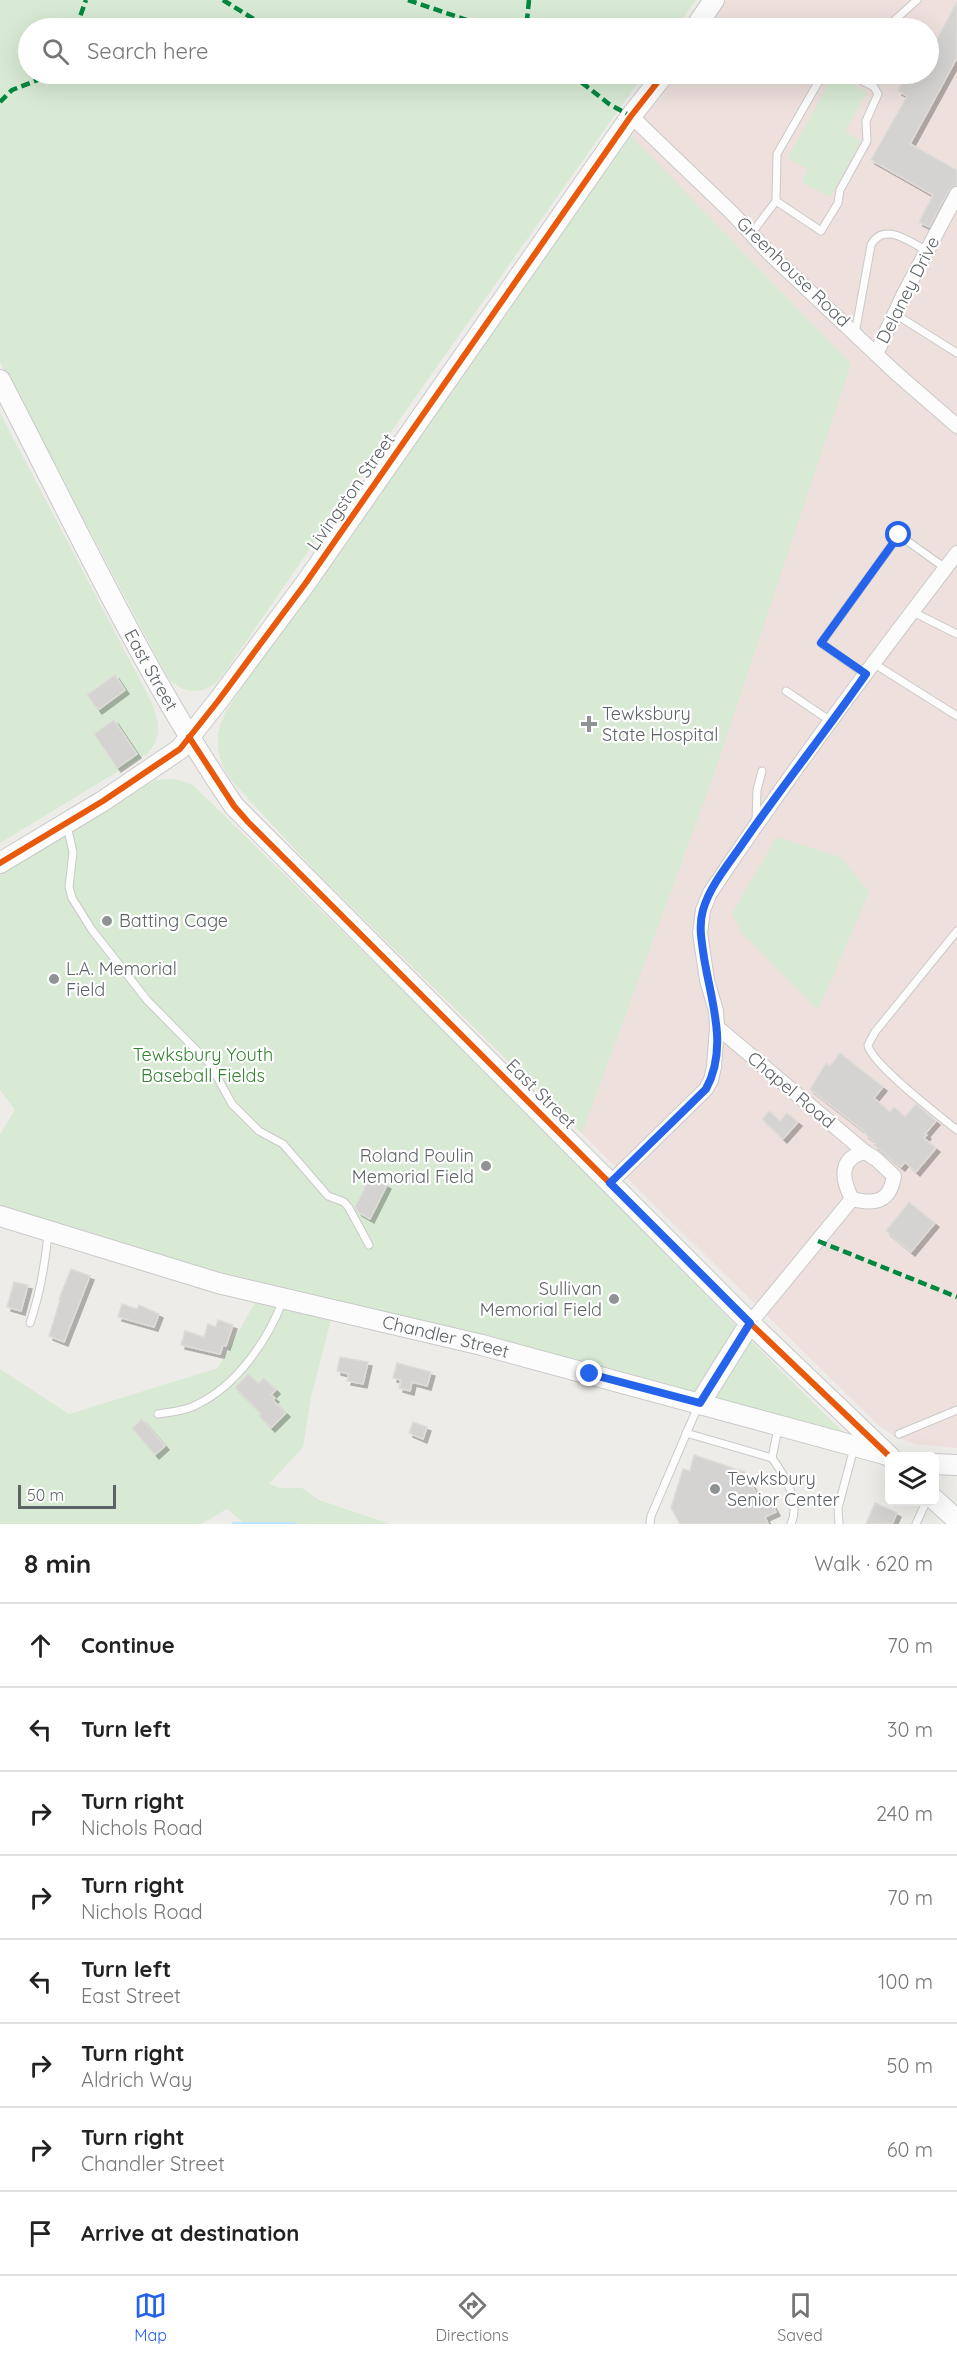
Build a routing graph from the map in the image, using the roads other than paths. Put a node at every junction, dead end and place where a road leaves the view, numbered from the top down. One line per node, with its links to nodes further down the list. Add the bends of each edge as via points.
1 (714, 0): 3 (street)
2 (917, 0): 4 (lane)
3 (702, 18)
4 (897, 18)
5 (656, 84): 8 (street, Livingston Street)
6 (817, 84): 10 (lane, via 777,154)
7 (868, 84): 10 (lane, via 878,94 866,121 867,141 821,231)
8 (632, 116): 11 (street, Greenhouse Road); 27 (street, Livingston Street, via 345,528)
9 (957, 194): 12 (street, Delaney Drive)
10 (776, 201): 11 (lane)
11 (751, 234): 14 (street, Greenhouse Road)
12 (927, 251): 13 (street, Delaney Drive); 14 (lane, via 891,233 875,237)
13 (895, 314): 15 (lane); 16 (street, Delaney Drive)
14 (855, 333): 16 (street, Greenhouse Road)
15 (955, 349)
16 (876, 354): 18 (street, Greenhouse Road)
17 (0, 380): 27 (street, East Street)
18 (957, 426)
19 (957, 553): 20 (street)
20 (945, 568): 21 (street); 23 (lane, via 899,535 821,643)
21 (912, 611): 22 (lane); 23 (street)
22 (957, 634)
23 (869, 668): 25 (lane); 26 (street)
24 (786, 691): 26 (lane)
25 (957, 716)
26 (832, 722): 30 (street)
27 (189, 737): 29 (street, Livingston Street, via 174,755); 36 (street, East Street, via 248,822)
28 (762, 771): 30 (lane)
29 (66, 823): 31 (street, Livingston Street); 40 (lane, via 73,852 69,887 92,930 147,1000 210,1064 232,1104 259,1131 283,1143 328,1196 344,1202)
30 (756, 825): 33 (street, via 703,909 700,933)
31 (0, 863)
32 (957, 931): 34 (lane, via 868,1045 871,1054)
33 (717, 1027): 35 (street, Chapel Road); 36 (street, via 714,1067 706,1089)
34 (957, 1131)
35 (865, 1152): 37 (street, via 848,1162 845,1170 843,1180); 37 (street, Chapel Road, via 894,1176 893,1186 877,1202)
36 (610, 1183): 43 (street, East Street)
37 (852, 1199): 43 (street)
38 (0, 1216): 39 (street, Chandler Street)
39 (48, 1231): 41 (street, Chandler Street, via 207,1280); 42 (lane, via 44,1270)
40 (369, 1245)
41 (284, 1298): 44 (street, Chandler Street); 46 (lane, via 275,1321 247,1362 218,1392 197,1405)
42 (30, 1323)
43 (750, 1323): 44 (street); 51 (street, East Street)
44 (700, 1403): 47 (street, Chandler Street); 48 (lane)
45 (957, 1410): 49 (lane)
46 (158, 1414)
47 (778, 1425): 50 (street, Chandler Street); 53 (lane)
48 (686, 1433): 53 (lane); 59 (lane)
49 (898, 1434)
50 (855, 1446): 52 (street, Chandler Street); 61 (lane, via 838,1508)
51 (886, 1452)
52 (885, 1455)
53 (772, 1458): 60 (lane, via 788,1481 794,1516)
54 (939, 1464): 55 (street)
55 (957, 1465)
56 (939, 1504): 58 (street)
57 (924, 1506): 62 (lane)
58 (957, 1520)
59 (650, 1524)
60 (791, 1524)
61 (839, 1524)
62 (916, 1524)

